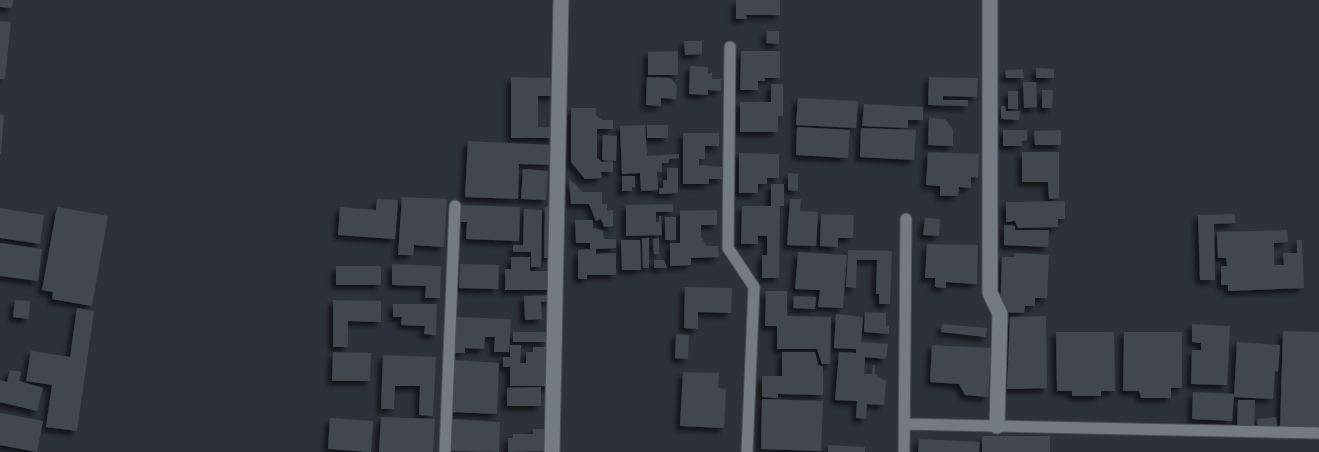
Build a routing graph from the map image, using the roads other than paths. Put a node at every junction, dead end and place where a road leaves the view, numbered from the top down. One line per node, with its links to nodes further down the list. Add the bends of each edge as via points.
1 (561, 0): 10 (street)
2 (990, 0): 7 (street, via 990,293 1000,314)
3 (730, 47): 11 (lane, via 728,248 754,287)
4 (455, 206): 9 (lane)
5 (906, 219): 6 (lane)
6 (905, 424): 7 (lane); 12 (lane)
7 (997, 426): 8 (lane)
8 (1319, 433)
9 (445, 452)
10 (552, 452)
11 (747, 452)
12 (904, 452)

